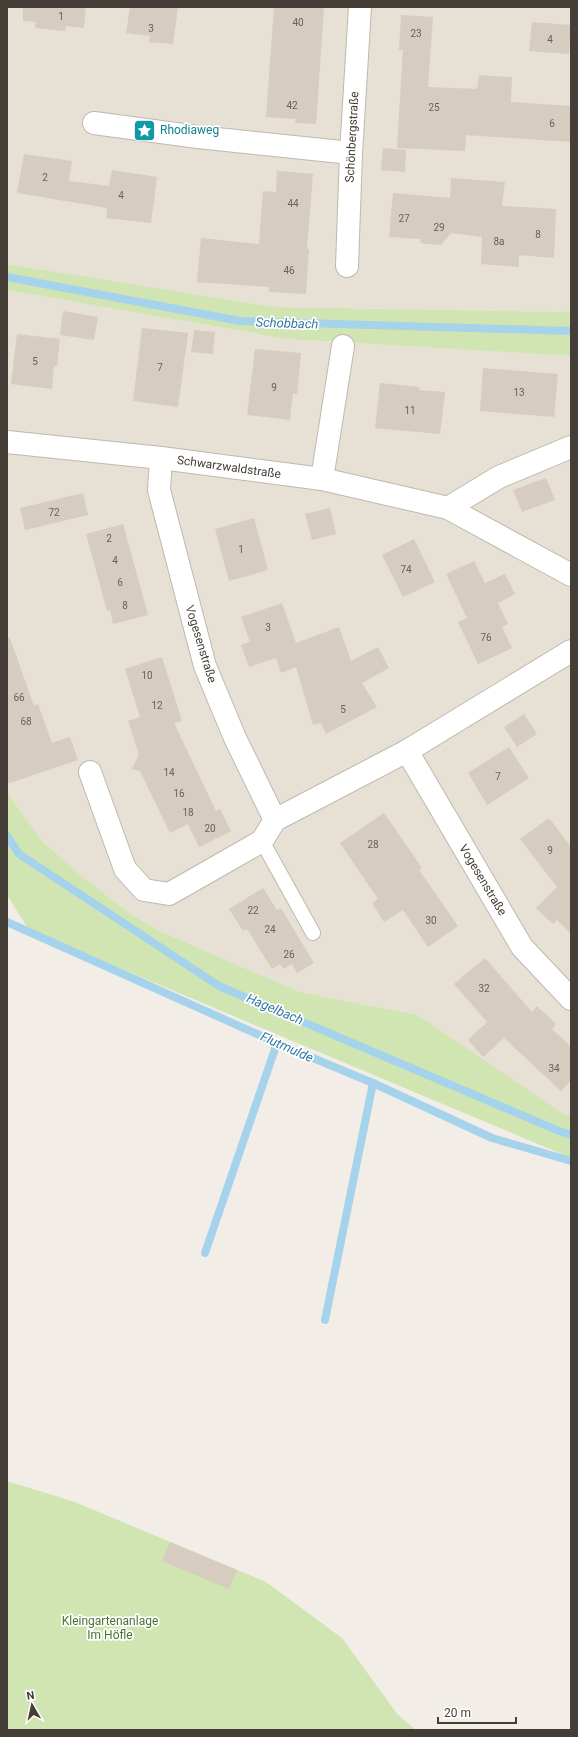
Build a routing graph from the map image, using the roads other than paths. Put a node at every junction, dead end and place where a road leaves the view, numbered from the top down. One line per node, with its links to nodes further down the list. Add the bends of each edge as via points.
1 (360, 7): 3 (street, Schönbergstraße)
2 (94, 123): 3 (street)
3 (351, 153): 4 (street, Schönbergstraße)
4 (346, 266)
5 (343, 346): 9 (street)
6 (7, 442): 8 (street, Schwarzwaldstraße)
7 (571, 447): 10 (street, via 499,477)
8 (161, 458): 9 (street, Schwarzwaldstraße); 15 (street, Vogesenstraße, via 159,490 205,666 235,738)
9 (322, 479): 10 (street, Schwarzwaldstraße)
10 (448, 508): 11 (street, Schwarzwaldstraße)
11 (571, 575)
12 (571, 651): 13 (street)
13 (407, 751): 15 (street); 18 (street, Vogesenstraße, via 522,947)
14 (90, 772): 16 (street, via 125,869 144,890 169,894)
15 (275, 820): 16 (street)
16 (262, 841): 17 (lane)
17 (313, 933)
18 (571, 999)

